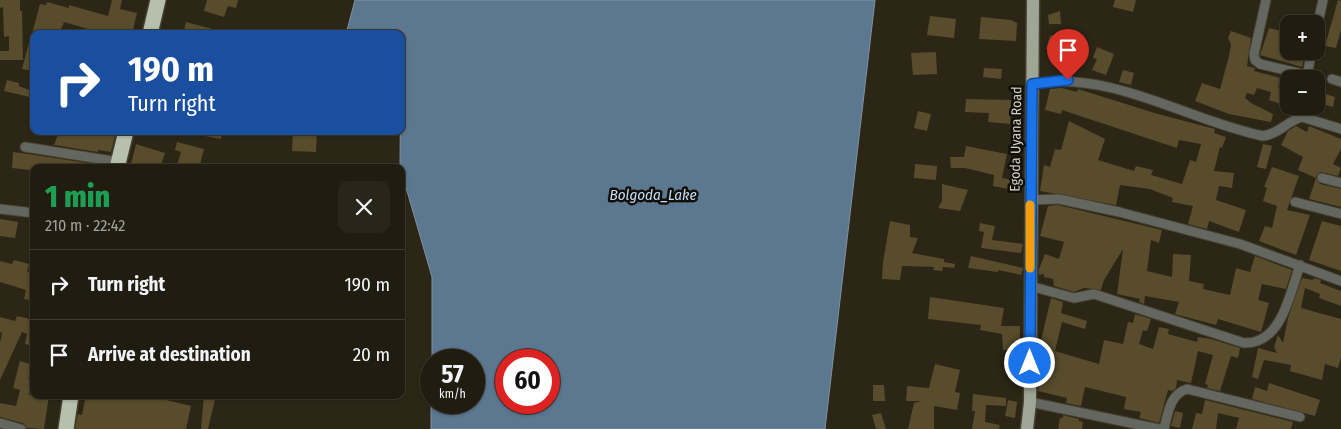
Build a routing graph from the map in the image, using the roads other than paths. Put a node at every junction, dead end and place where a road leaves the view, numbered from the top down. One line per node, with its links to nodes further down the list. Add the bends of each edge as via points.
1 (158, 0): 6 (highway)
2 (1033, 0): 10 (main road, Egoda Uyana Road)
3 (1266, 0): 7 (street, via 1255,60)
4 (1323, 0): 5 (street)
5 (1320, 15)
6 (151, 30)
7 (1282, 70)
8 (1332, 79): 9 (street)
9 (1341, 82)
10 (1032, 84): 11 (street, via 1068,80 1100,84 1263,136 1278,132); 19 (main road, Egoda Uyana Road)
11 (1302, 117): 12 (street)
12 (1341, 129)
13 (125, 135): 16 (highway)
14 (24, 147): 15 (street)
15 (113, 164)
16 (118, 164)
17 (1322, 178): 18 (street)
18 (1341, 183)
19 (1030, 200): 24 (street, via 1059,199 1119,212 1240,244); 26 (main road, Egoda Uyana Road)
20 (1295, 202): 23 (street)
21 (0, 209): 22 (street)
22 (30, 213)
23 (1341, 214)
24 (1300, 264): 25 (street); 26 (street, via 1276,329 1255,343 1244,343 1094,294 1074,298)
25 (1341, 281)
26 (1030, 286): 28 (main road, Egoda Uyana Road)
27 (70, 399): 32 (highway)
28 (1030, 402): 33 (main road, Egoda Uyana Road); 34 (street)
29 (1300, 417): 35 (street, via 1187,389 1173,399)
30 (0, 423): 31 (street)
31 (21, 429)
32 (66, 429)
33 (1027, 429)
34 (1159, 429)
35 (1164, 429)

